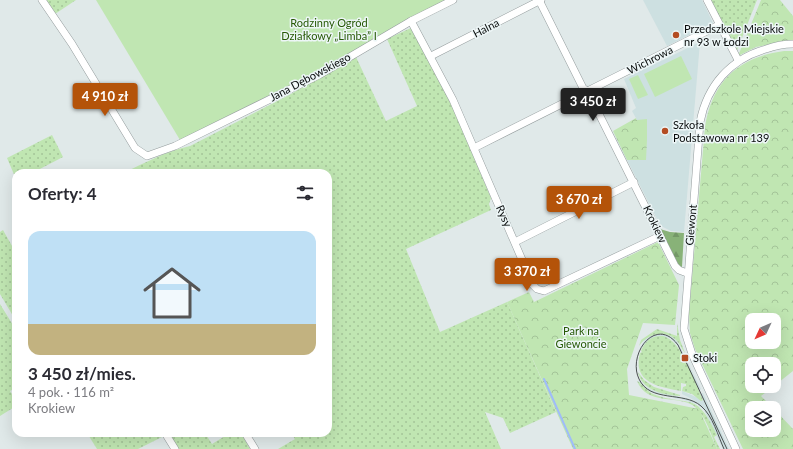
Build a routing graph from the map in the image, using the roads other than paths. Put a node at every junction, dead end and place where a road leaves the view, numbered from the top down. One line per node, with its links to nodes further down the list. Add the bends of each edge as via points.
1 (42, 0): 5 (street, Jana Dębowskiego, via 135,148 147,156 186,140 319,75)
2 (453, 0): 5 (street, Jana Dębowskiego)
3 (540, 0): 8 (street, Halna); 10 (street, Krokiew, via 583,88)
4 (707, 0): 6 (street)
5 (411, 21): 8 (street, Rysy)
6 (719, 25): 9 (street); 10 (street, Wichrowa)
7 (793, 44): 9 (street, Giewont, via 753,52)
8 (431, 56): 11 (street, Rysy)
9 (738, 60): 15 (street, Giewont, via 724,72 712,88 701,114)
10 (588, 92): 11 (street, Wichrowa); 12 (street, Krokiew)
11 (474, 148): 14 (street, Rysy)
12 (634, 182): 13 (street, Krokiew); 14 (street)
13 (660, 236): 14 (street, Rysy, via 544,291 533,285); 15 (street, Krokiew, via 677,268)
14 (515, 242)
15 (687, 273): 20 (street, Giewont, via 684,334)
16 (168, 437): 18 (street)
17 (248, 437): 19 (street)
18 (175, 449)
19 (255, 449)
20 (736, 449)

